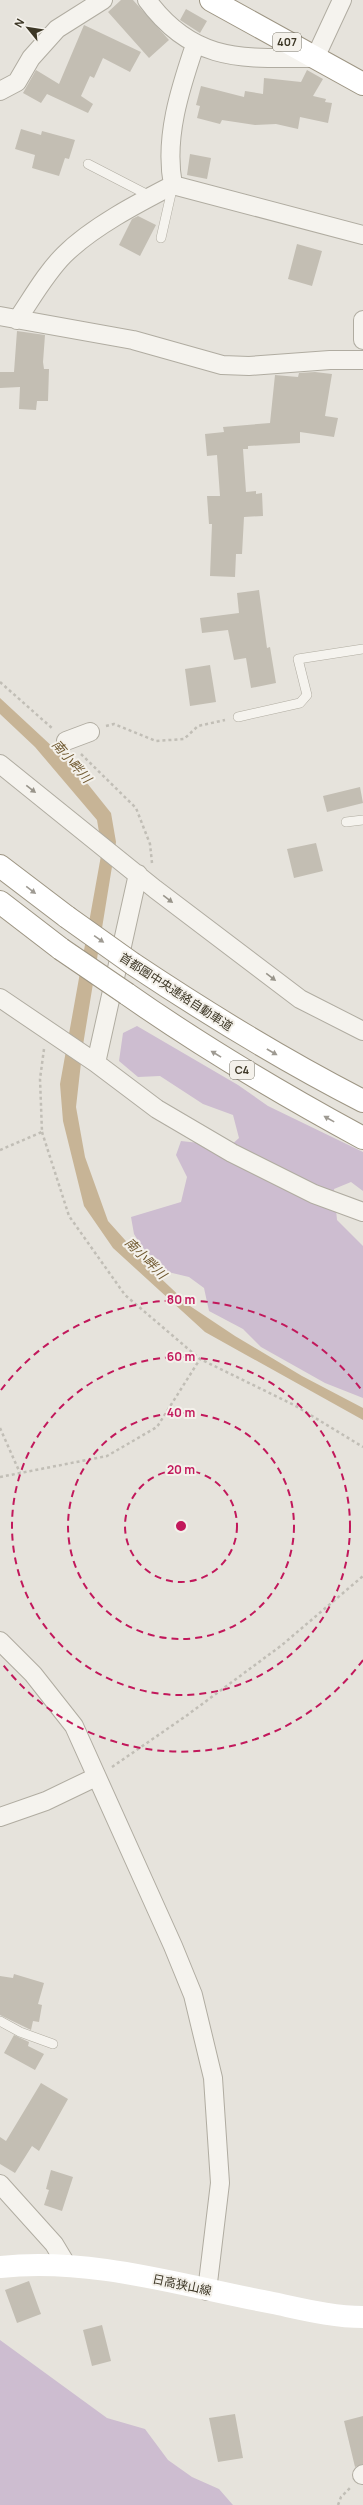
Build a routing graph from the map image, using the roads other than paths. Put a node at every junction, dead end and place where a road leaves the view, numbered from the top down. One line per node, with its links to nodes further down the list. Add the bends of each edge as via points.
1 (103, 0): 8 (street, via 57,29 31,58 17,82)
2 (147, 0): 5 (street, via 162,20)
3 (211, 0): 6 (main road, 407)
4 (342, 0): 6 (street)
5 (195, 45): 6 (street, via 251,58); 10 (street, via 177,101 170,168)
6 (315, 58): 7 (main road, 407)
7 (363, 84)
8 (0, 91)
9 (88, 164): 11 (lane)
10 (173, 185): 11 (street); 12 (street); 13 (lane)
11 (150, 196): 15 (street, via 64,255)
12 (363, 235)
13 (161, 238)
14 (0, 316): 15 (street)
15 (18, 320): 18 (street, via 133,340 222,365)
16 (363, 320): 17 (street)
17 (363, 340)
18 (363, 360)
19 (363, 649): 20 (lane, via 298,659 307,695 300,703)
20 (238, 718)
21 (90, 732): 22 (street)
22 (66, 741)
23 (0, 764): 27 (street, one-way to 27)
24 (363, 820): 25 (lane)
25 (346, 822)
26 (0, 866): 32 (main road, 首都圏中央連絡自動車道 / C4, one-way to 32, bridge, via 133,964 214,1018 295,1066)
27 (138, 874): 30 (street, one-way to 30, via 300,999); 31 (street)
28 (0, 902): 33 (main road, C4, one-way to 28, bridge, via 279,1092 200,1044 61,949)
29 (0, 998): 31 (street)
30 (363, 1031)
31 (96, 1063): 34 (street, via 157,1109 232,1153 314,1194)
32 (363, 1101)
33 (363, 1138)
34 (363, 1212)
35 (0, 1641): 36 (street, via 33,1674 74,1726)
36 (96, 1777): 37 (street, via 46,1801); 43 (street, via 193,1995 213,2078 220,2183)
37 (0, 1817)
38 (0, 2021): 39 (lane, via 20,2032)
39 (53, 2044)
40 (0, 2184): 41 (street, via 54,2244)
41 (66, 2264): 42 (main road, 日高狭山線); 43 (main road, 日高狭山線, via 109,2270)
42 (0, 2267)
43 (207, 2291): 44 (main road, 日高狭山線)
44 (362, 2319)

